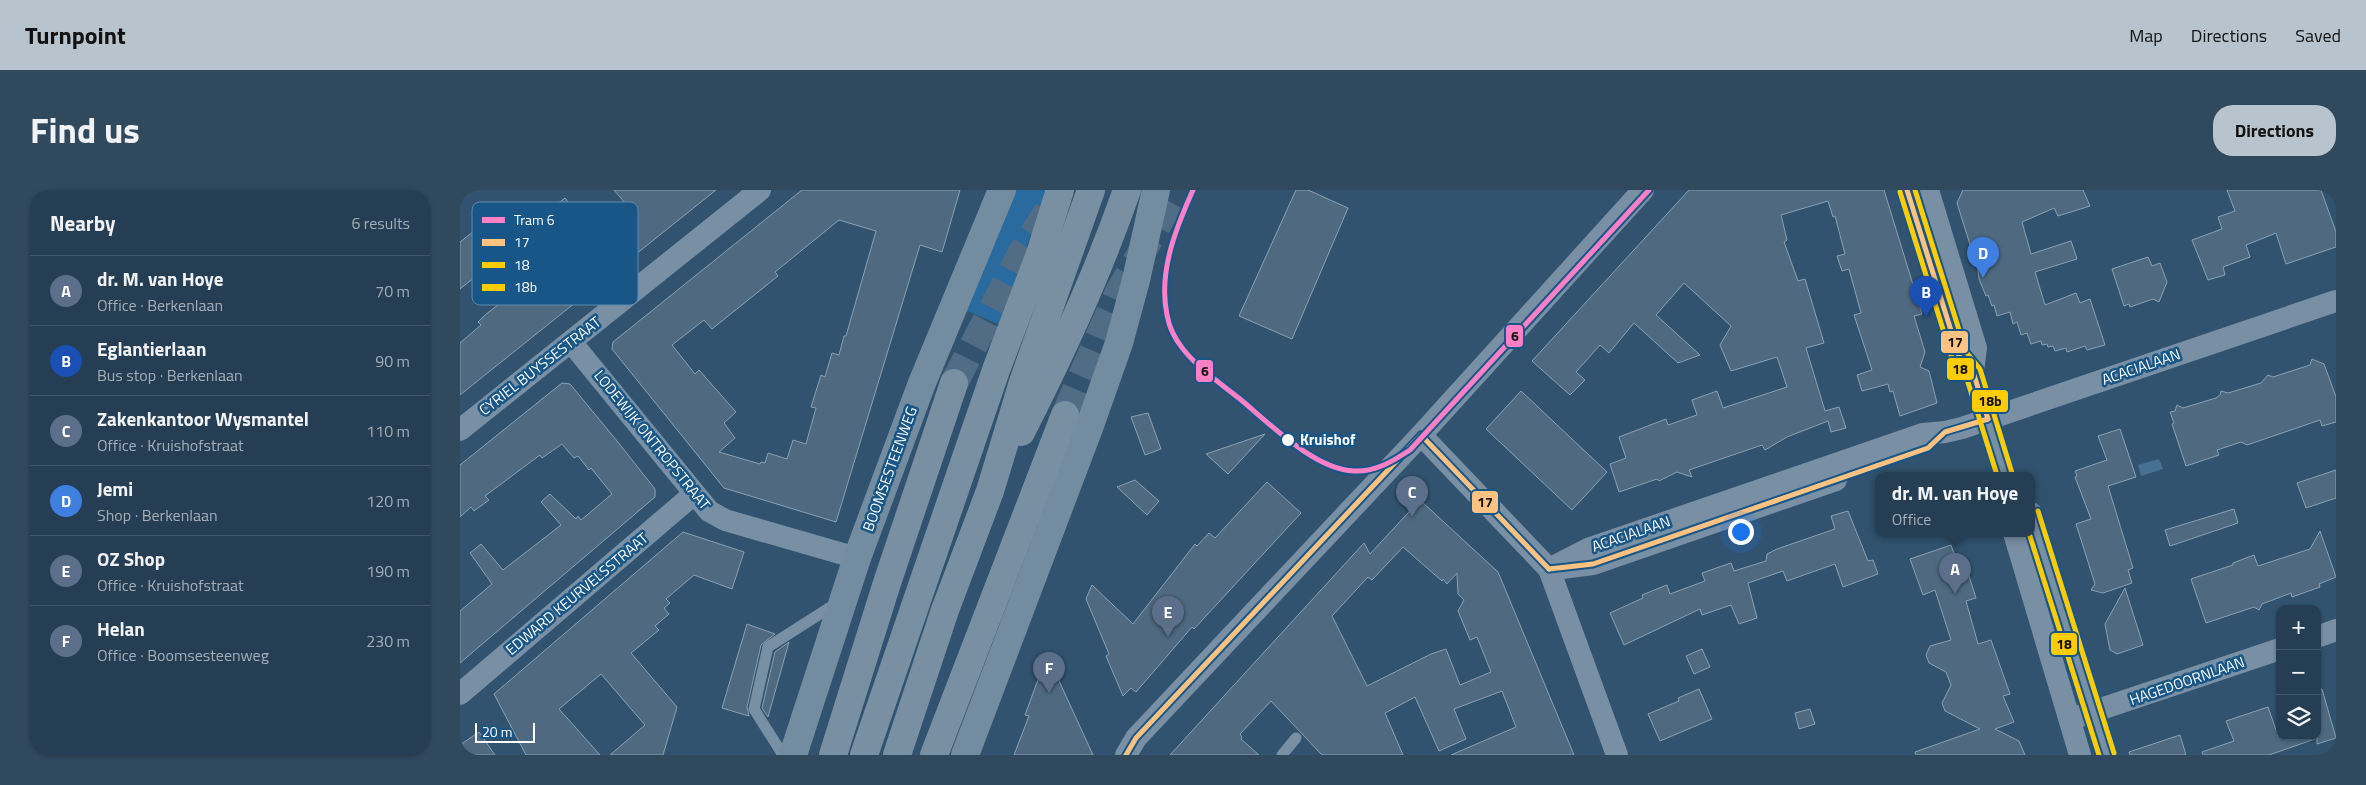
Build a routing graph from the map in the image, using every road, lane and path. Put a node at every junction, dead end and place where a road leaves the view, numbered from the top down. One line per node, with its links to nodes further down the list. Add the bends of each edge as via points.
1 (760, 190): 11 (street, CYRIEL BUYSSESTRAAT)
2 (1060, 190): 40 (highway)
3 (1091, 190): 22 (highway, via 1023,382)
4 (1127, 190): 22 (highway, via 1113,231 1045,385)
5 (1166, 190): 10 (lane)
6 (1643, 190): 20 (street)
7 (1908, 190): 15 (street, via 1959,356)
8 (1928, 190): 15 (street, via 1976,348)
9 (997, 194): 26 (main road, BOOMSESTEENWEG)
10 (1154, 202): 43 (main road, via 1119,343)
11 (638, 288)
12 (2336, 301): 18 (street, ACACIALAAN)
13 (617, 305): 14 (street, CYRIEL BUYSSESTRAAT)
14 (571, 342): 19 (street, CYRIEL BUYSSESTRAAT); 23 (street, LODEWIJK ONTROPSTRAAT)
15 (1973, 372): 18 (street)
16 (954, 383): 39 (highway)
17 (1065, 415): 42 (highway)
18 (1988, 419): 21 (street); 27 (street, ACACIALAAN, via 1945,432 1923,434 1588,549)
19 (460, 430)
20 (1421, 435): 27 (street); 36 (street, via 1143,730)
21 (2005, 472)
22 (990, 491): 41 (highway, via 945,610)
23 (694, 494): 26 (street, LODEWIJK ONTROPSTRAAT, via 709,511 726,520); 32 (street, EDWARD KEURVELSSTRAAT)
24 (2035, 526): 33 (street)
25 (2015, 537): 34 (street)
26 (856, 558): 28 (main road, BOOMSESTEENWEG)
27 (1549, 569): 45 (street)
28 (845, 598): 37 (lane, via 768,647 754,709); 38 (main road, BOOMSESTEENWEG)
29 (2336, 630): 30 (street)
30 (2321, 636)
31 (2277, 650): 33 (street, HAGEDOORNLAAN)
32 (460, 694)
33 (2094, 712): 34 (street, HAGEDOORNLAAN); 47 (street)
34 (2069, 719): 46 (street)
35 (1296, 738): 44 (lane)
36 (1128, 751)
37 (783, 755)
38 (793, 755)
39 (833, 755)
40 (864, 755)
41 (897, 755)
42 (934, 755)
43 (965, 755)
44 (1282, 755)
45 (1617, 755)
46 (2080, 755)
47 (2107, 755)

